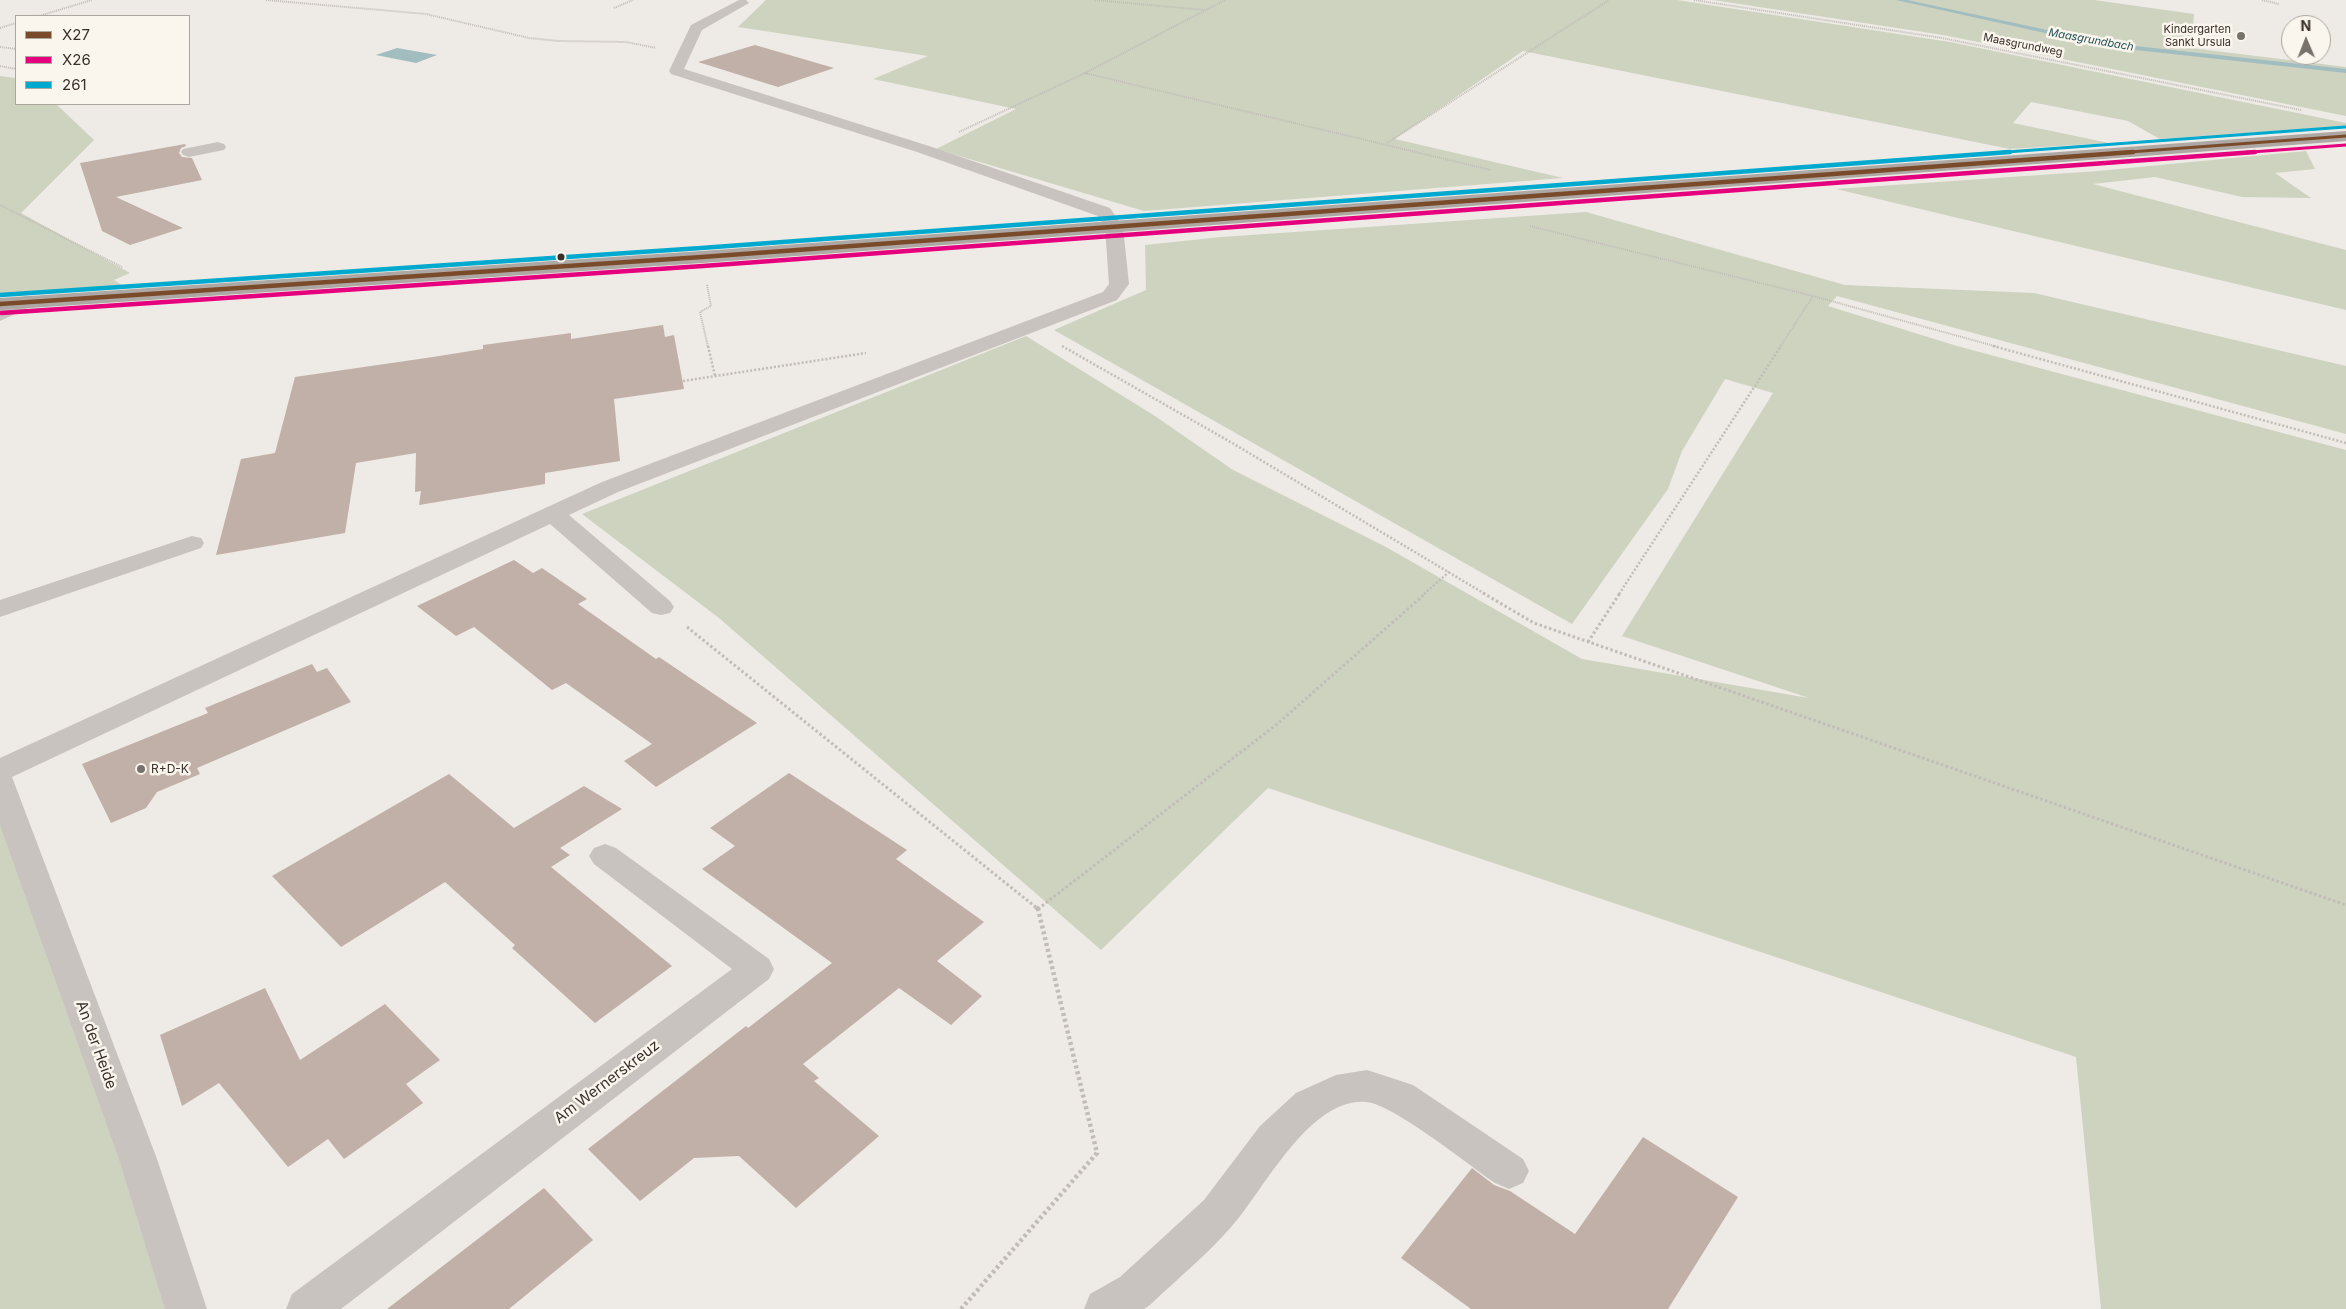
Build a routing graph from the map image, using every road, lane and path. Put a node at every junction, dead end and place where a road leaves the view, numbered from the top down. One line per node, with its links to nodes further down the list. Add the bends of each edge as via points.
1 (92, 0): 13 (path)
2 (266, 0): 18 (path, via 426,14 529,38 626,42)
3 (633, 0): 11 (path)
4 (1095, 0): 12 (path)
5 (1225, 0): 12 (path)
6 (1609, 0): 24 (path)
7 (1694, 0): 22 (path, Maasgrundweg, via 1942,38)
8 (2262, 0): 10 (path)
9 (743, 3): 18 (street, via 696,28)
10 (2279, 4)
11 (614, 8)
12 (1205, 10): 21 (path)
13 (42, 15)
14 (15, 23): 15 (path)
15 (0, 28)
16 (0, 47): 17 (path)
17 (15, 49)
18 (684, 56): 26 (street, via 676,71)
19 (0, 66): 20 (path)
20 (15, 69)
21 (1086, 73): 24 (path); 26 (path)
22 (2309, 112)
23 (2346, 136): 31 (main road)
24 (1387, 143): 28 (path)
25 (218, 147): 27 (street)
26 (923, 149): 31 (street, via 1104,212)
27 (189, 152)
28 (1492, 170)
29 (0, 205): 33 (path)
30 (1528, 226): 34 (path)
31 (1114, 227): 32 (main road); 38 (street, via 1119,284 1110,296)
32 (702, 257): 33 (main road); 40 (path, via 711,306 700,312)
33 (167, 288): 35 (main road)
34 (1813, 296): 42 (path); 48 (path)
35 (25, 302): 36 (main road); 37 (street)
36 (0, 304)
37 (0, 315)
38 (1030, 328): 43 (street, via 753,431 610,487); 45 (path)
39 (866, 353): 40 (path)
40 (715, 376): 41 (path)
41 (683, 381)
42 (2346, 443)
43 (553, 514): 46 (street); 49 (street)
44 (192, 542): 47 (street)
45 (1449, 572): 48 (path, via 1534,623); 53 (path, via 1276,725)
46 (661, 607): 53 (path)
47 (0, 609)
48 (1588, 642): 52 (path)
49 (0, 770)
50 (0, 782): 55 (street, An der Heide, via 138,1159)
51 (605, 856): 56 (street, Am Wernerskreuz, via 757,969)
52 (2346, 905)
53 (1038, 909): 57 (path, via 1097,1153)
54 (1509, 1171): 58 (street, via 1400,1096 1367,1086 1336,1091 1309,1105 1274,1138 1218,1213 1135,1291)
55 (186, 1309)
56 (307, 1309)
57 (961, 1309)
58 (1105, 1309)

